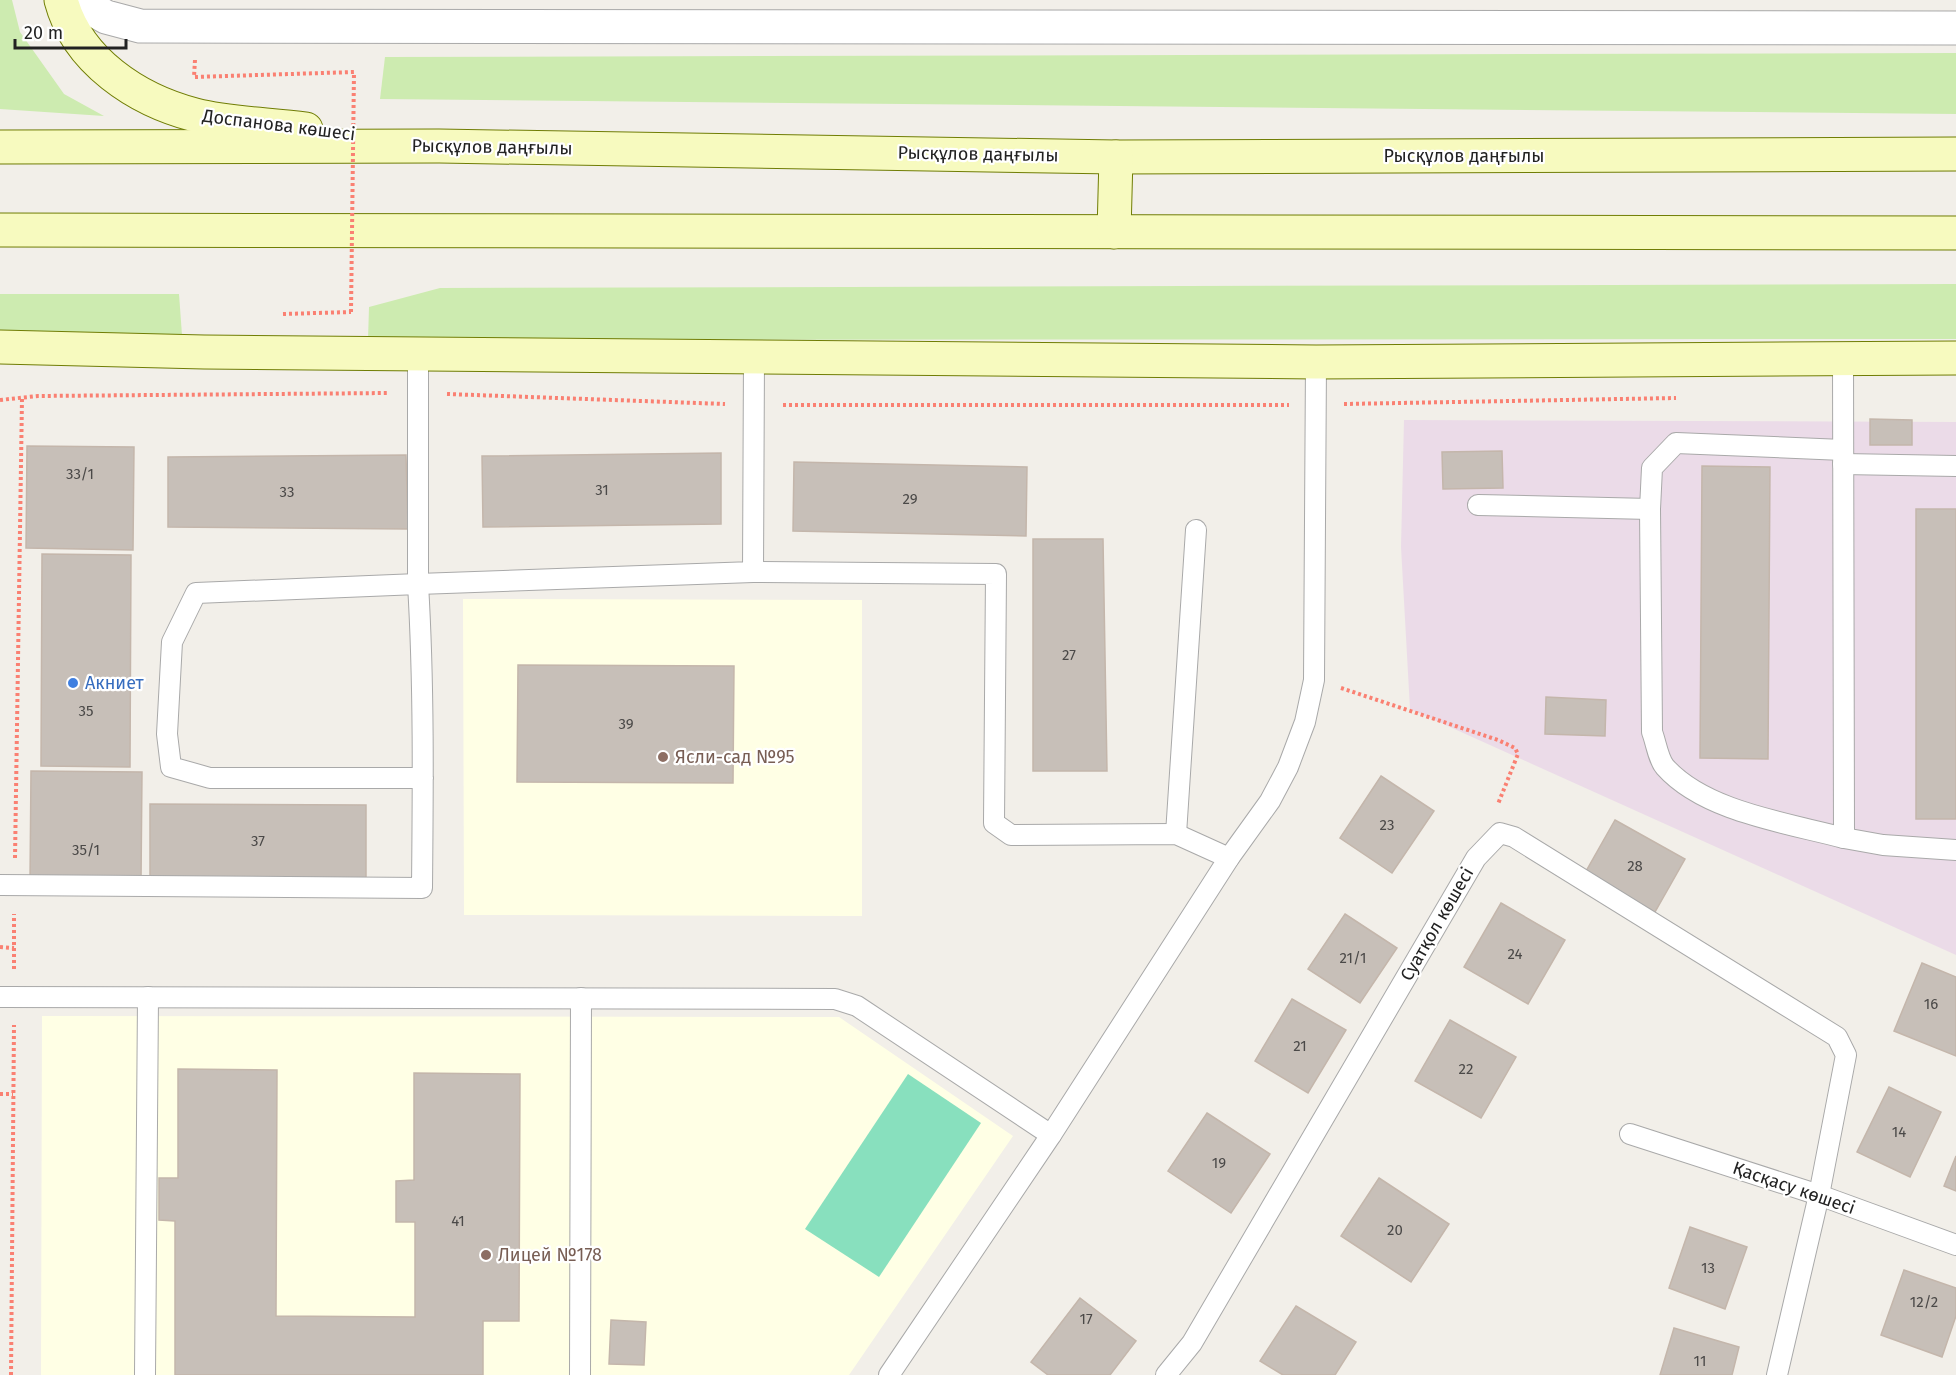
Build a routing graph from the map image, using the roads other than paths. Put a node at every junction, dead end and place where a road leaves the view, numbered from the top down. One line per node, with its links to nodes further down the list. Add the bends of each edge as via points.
1 (61, 0): 4 (main road, Доспанова көшесі, via 84,48 113,77 195,115)
2 (76, 0): 3 (street, via 106,17 140,26)
3 (1956, 28)
4 (438, 146): 5 (main road, Рысқұлов даңғылы); 7 (main road, Рысқұлов даңғылы)
5 (0, 147)
6 (1956, 154): 7 (main road, Рысқұлов даңғылы)
7 (1116, 157): 9 (main road)
8 (0, 230): 9 (main road)
9 (1114, 232): 10 (main road)
10 (1956, 233)
11 (2, 349): 12 (main road)
12 (418, 354): 13 (main road); 23 (lane)
13 (754, 357): 16 (main road); 22 (lane)
14 (1843, 358): 15 (main road); 16 (main road); 17 (lane)
15 (1956, 358)
16 (1316, 362): 28 (lane, via 1314,680 1305,722 1288,767 1270,801)
17 (1843, 457): 18 (lane); 20 (lane, via 1676,443 1652,468); 26 (lane)
18 (1956, 466)
19 (1478, 505): 20 (lane)
20 (1650, 509): 26 (lane, via 1653,732 1663,766 1703,797)
21 (1196, 530): 25 (lane)
22 (753, 572): 23 (lane); 25 (lane, via 996,574 994,823 1011,836)
23 (418, 584): 24 (lane); 24 (lane, via 196,593 172,642 167,734 171,767 210,778)
24 (423, 778): 29 (lane, via 422,888)
25 (1176, 834): 28 (lane)
26 (1844, 838): 27 (lane)
27 (1956, 850)
28 (1229, 858): 34 (lane)
29 (0, 885)
30 (0, 997): 31 (lane)
31 (148, 998): 32 (lane); 37 (lane)
32 (581, 998): 34 (lane, via 835,999 857,1006); 38 (lane)
33 (1630, 1134): 35 (lane, Қасқасу көшесі)
34 (1051, 1135): 39 (lane)
35 (1819, 1195): 36 (lane, Қасқасу көшесі); 40 (lane, Суатқол көшесі, via 1846,1055 1837,1037 1514,837 1500,833 1476,858 1192,1343); 41 (lane)
36 (1956, 1245)
37 (145, 1375)
38 (580, 1375)
39 (889, 1375)
40 (1166, 1375)
41 (1777, 1375)

